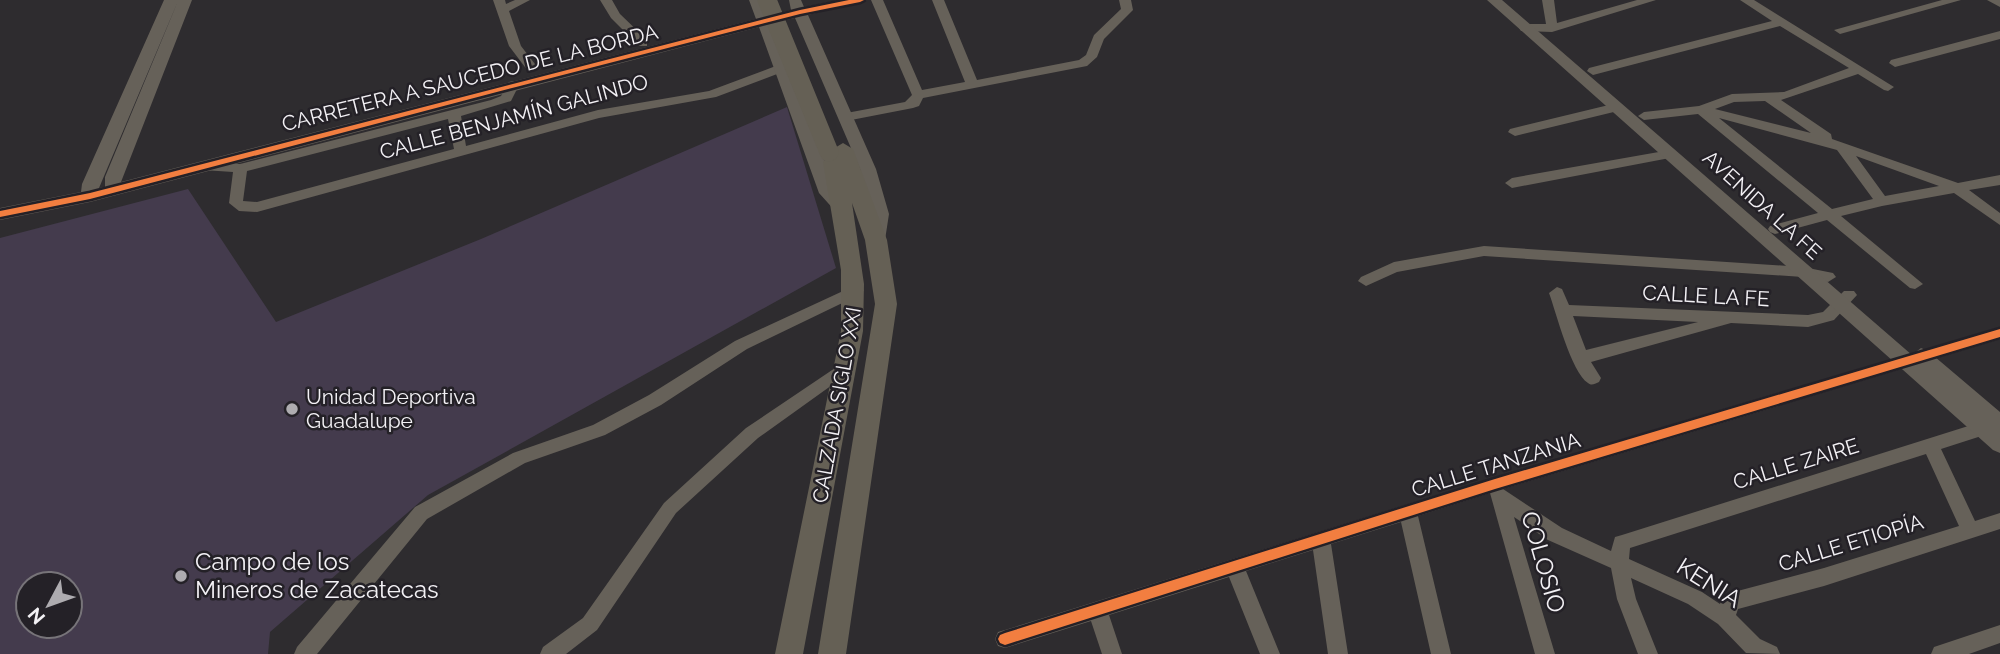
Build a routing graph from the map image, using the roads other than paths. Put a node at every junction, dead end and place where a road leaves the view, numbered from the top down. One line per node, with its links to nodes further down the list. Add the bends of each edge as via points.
1 (172, 0): 54 (street)
2 (185, 0): 51 (street)
3 (524, 0): 18 (street)
4 (606, 0): 26 (street, via 615,16)
5 (812, 0): 19 (street, CARRETERA A SAUCEDO DE LA BORDA)
6 (860, 0): 19 (street, CARRETERA A SAUCEDO DE LA BORDA)
7 (877, 0): 36 (street)
8 (937, 0): 33 (street)
9 (1125, 0): 33 (street, via 1127,10 1098,38 1083,64)
10 (1494, 0): 22 (street, AVENIDA LA FE)
11 (1507, 0): 22 (street, AVENIDA LA FE)
12 (1548, 0): 22 (street)
13 (1650, 0): 22 (street)
14 (1746, 0): 21 (street)
15 (1955, 0): 23 (street)
16 (1993, 0): 17 (street)
17 (2000, 4)
18 (500, 5): 29 (street, via 517,51)
19 (792, 7): 20 (street, CARRETERA A SAUCEDO DE LA BORDA); 25 (street, CALZADA SIGLO XXI); 45 (main road)
20 (762, 8): 26 (street, CARRETERA A SAUCEDO DE LA BORDA); 27 (street); 34 (street, CARRETERA A SAUCEDO DE LA BORDA); 45 (main road, CALZADA SIGLO XXI, bridge)
21 (1781, 22): 31 (street); 32 (street)
22 (1539, 28): 32 (street, AVENIDA LA FE); 38 (street, AVENIDA LA FE)
23 (1840, 30)
24 (2000, 35): 28 (street)
25 (812, 40): 27 (street, via 791,38); 42 (street, CALZADA SIGLO XXI)
26 (643, 43): 29 (street, CARRETERA A SAUCEDO DE LA BORDA)
27 (774, 44): 30 (street)
28 (1895, 63)
29 (532, 68): 51 (street, CARRETERA A SAUCEDO DE LA BORDA)
30 (781, 68): 46 (street, CALLE BENJAMÍN GALINDO, via 712,94 644,103); 56 (street, via 828,193)
31 (1859, 69): 35 (street); 37 (street)
32 (1593, 71): 41 (street, AVENIDA LA FE)
33 (972, 83): 36 (street)
34 (513, 85): 40 (street, via 506,98 496,103); 48 (street, CARRETERA A SAUCEDO DE LA BORDA)
35 (1888, 87)
36 (918, 94): 42 (street, via 908,105)
37 (1770, 98): 39 (street, via 1732,98); 44 (street)
38 (1617, 107): 43 (street); 47 (street, AVENIDA LA FE)
39 (1701, 110): 41 (street); 44 (street); 58 (street)
40 (454, 114): 46 (street); 49 (street)
41 (1644, 116): 60 (street, AVENIDA LA FE)
42 (846, 117): 61 (street, CALZADA SIGLO XXI, via 874,187 880,214)
43 (1515, 132)
44 (1844, 149): 53 (street); 55 (street)
45 (836, 150): 56 (main road, CALZADA SIGLO XXI); 61 (main road, CALZADA SIGLO XXI)
46 (461, 152): 49 (street, CALLE BENJAMÍN GALINDO, via 244,208 236,204)
47 (1670, 154): 52 (street); 62 (street, AVENIDA LA FE)
48 (203, 166): 49 (street); 51 (street, CARRETERA A SAUCEDO DE LA BORDA)
49 (240, 168)
50 (2000, 180): 53 (street)
51 (113, 183): 54 (street, CARRETERA A SAUCEDO DE LA BORDA)
52 (1512, 183)
53 (1955, 187): 55 (street); 59 (street)
54 (90, 190): 57 (street, CARRETERA A SAUCEDO DE LA BORDA)
55 (1882, 201): 58 (street)
56 (843, 209): 66 (main road, CALZADA SIGLO XXI)
57 (0, 214)
58 (1832, 214): 60 (street); 65 (street)
59 (2000, 220)
60 (1774, 229): 63 (street, AVENIDA LA FE)
61 (876, 240): 95 (main road, CALZADA SIGLO XXI, via 885,284 883,328)
62 (1803, 272): 63 (street); 64 (street, via 1483,251 1394,267); 68 (street, AVENIDA LA FE)
63 (1828, 277): 68 (street, AVENIDA LA FE)
64 (1366, 281)
65 (1915, 284)
66 (856, 290): 74 (main road, CALZADA SIGLO XXI); 92 (street, via 741,345 599,430 519,458 421,513)
67 (1557, 293): 69 (street)
68 (1844, 299): 70 (street, CALLE LA FE, via 1828,316 1808,321); 72 (street, AVENIDA LA FE)
69 (1563, 310): 70 (street, CALLE LA FE); 73 (street)
70 (1723, 317): 73 (street, via 1721,324)
71 (2000, 333): 72 (street, CALLE TANZANIA)
72 (1913, 357): 76 (street, AVENIDA LA FE); 79 (street, CALLE TANZANIA)
73 (1581, 358): 75 (street)
74 (847, 366): 93 (street, via 752,433 670,508 590,624); 94 (main road, CALZADA SIGLO XXI)
75 (1593, 378)
76 (1995, 425): 77 (street, AVENIDA LA FE); 78 (street, CALLE ZAIRE)
77 (2000, 444)
78 (1931, 445): 82 (street); 84 (street, CALLE ZAIRE, via 1622,543)
79 (1497, 491): 80 (street, CALLE TANZANIA); 84 (street, KENIA, via 1555,534); 100 (street, COLOSIO)
80 (1408, 512): 83 (street, CALLE TANZANIA); 99 (street)
81 (2000, 521): 82 (street, CALLE ETIOPÍA)
82 (1970, 530): 87 (street, CALLE ETIOPÍA, via 1730,602)
83 (1321, 540): 85 (street, CALLE TANZANIA); 98 (street)
84 (1617, 560): 87 (street, KENIA); 101 (street)
85 (1235, 566): 86 (street, CALLE TANZANIA); 97 (street)
86 (1098, 611): 89 (street, CALLE TANZANIA); 96 (street)
87 (1725, 618): 90 (street, KENIA)
88 (2000, 634): 91 (street)
89 (1004, 639)
90 (1759, 651)
91 (1952, 652)
92 (304, 654)
93 (550, 654)
94 (789, 654)
95 (832, 654)
96 (1112, 654)
97 (1270, 654)
98 (1338, 654)
99 (1441, 654)
100 (1545, 654)
101 (1648, 654)

